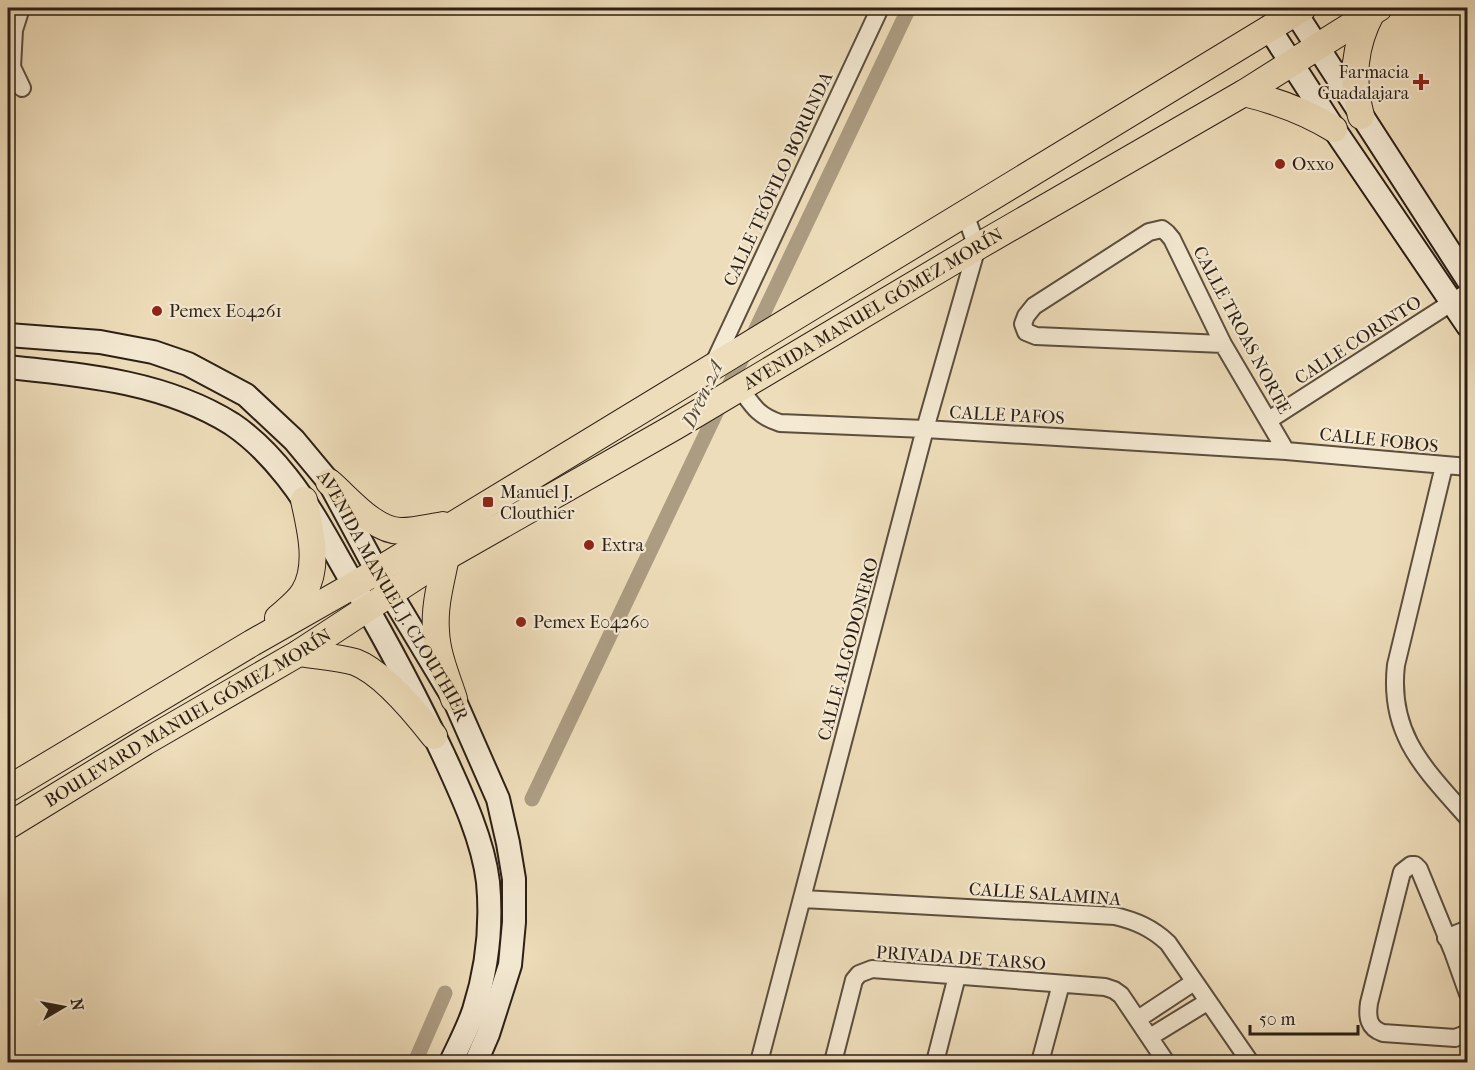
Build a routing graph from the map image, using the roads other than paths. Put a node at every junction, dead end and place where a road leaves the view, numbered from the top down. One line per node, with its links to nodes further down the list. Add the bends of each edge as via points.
1 (21, 8): 8 (street, via 14,30 12,67)
2 (880, 8): 20 (street, CALLE TEÓFILO BORUNDA)
3 (1296, 9): 5 (main road, AVENIDA MANUEL GÓMEZ MORÍN); 6 (main road)
4 (1376, 10): 6 (main road, AVENIDA MANUEL GÓMEZ MORÍN); 10 (main road, via 1361,36 1355,62 1355,89)
5 (1269, 28): 7 (main road); 12 (main road, AVENIDA MANUEL GÓMEZ MORÍN)
6 (1315, 47): 7 (main road, AVENIDA MANUEL GÓMEZ MORÍN); 10 (main road)
7 (1290, 63): 9 (main road, AVENIDA MANUEL GÓMEZ MORÍN); 11 (main road)
8 (22, 88)
9 (1244, 93): 11 (main road, via 1287,105); 13 (main road, AVENIDA MANUEL GÓMEZ MORÍN)
10 (1362, 118): 11 (main road); 14 (main road)
11 (1337, 134): 15 (main road)
12 (964, 214): 13 (street); 20 (main road, AVENIDA MANUEL GÓMEZ MORÍN)
13 (977, 247): 21 (main road, AVENIDA MANUEL GÓMEZ MORÍN); 23 (street, CALLE ALGODONERO)
14 (1467, 280)
15 (1459, 297): 16 (main road); 22 (street, CALLE CORINTO)
16 (1467, 326)
17 (8, 335): 27 (main road, AVENIDA MANUEL J. CLOUTHIER, via 100,342 153,352 188,364 246,395 294,440)
18 (1223, 344): 18 (street, CALLE TROAS NORTE, via 1172,239 1162,229 1149,232 1034,306 1023,324 1026,332 1036,336); 22 (street, CALLE TROAS NORTE)
19 (8, 368): 28 (main road, AVENIDA MANUEL J. CLOUTHIER, via 141,386 202,407 235,426 264,451)
20 (712, 368): 29 (main road, AVENIDA MANUEL GÓMEZ MORÍN)
21 (733, 392): 23 (street, CALLE PAFOS, via 765,418 780,423); 30 (main road, AVENIDA MANUEL GÓMEZ MORÍN)
22 (1269, 420): 24 (street, CALLE TROAS NORTE)
23 (925, 429): 24 (street, CALLE PAFOS); 42 (street, CALLE ALGODONERO)
24 (1286, 451): 25 (street, CALLE FOBOS)
25 (1444, 466): 26 (street, CALLE FOBOS); 40 (street, via 1393,686 1400,726 1411,747)
26 (1467, 467)
27 (329, 482): 29 (main road, via 373,522 386,528 401,531); 31 (main road, AVENIDA MANUEL J. CLOUTHIER)
28 (304, 500): 32 (main road, AVENIDA MANUEL J. CLOUTHIER); 35 (main road, via 312,535 310,578 304,592)
29 (453, 524): 31 (main road, AVENIDA MANUEL GÓMEZ MORÍN)
30 (446, 557): 33 (main road, AVENIDA MANUEL GÓMEZ MORÍN); 37 (main road, via 436,632)
31 (377, 571): 32 (main road, AVENIDA MANUEL GÓMEZ MORÍN); 33 (main road, AVENIDA MANUEL J. CLOUTHIER)
32 (354, 585): 34 (main road, AVENIDA MANUEL J. CLOUTHIER); 35 (main road, BOULEVARD MANUEL GÓMEZ MORÍN)
33 (391, 594): 34 (main road, AVENIDA MANUEL GÓMEZ MORÍN); 37 (main road, AVENIDA MANUEL J. CLOUTHIER)
34 (367, 608): 36 (main road, BOULEVARD MANUEL GÓMEZ MORÍN); 38 (main road, AVENIDA MANUEL J. CLOUTHIER)
35 (252, 643): 39 (main road, BOULEVARD MANUEL GÓMEZ MORÍN)
36 (299, 653): 38 (main road, via 355,662 368,669 414,711); 41 (main road, BOULEVARD MANUEL GÓMEZ MORÍN)
37 (454, 699): 54 (main road, AVENIDA MANUEL J. CLOUTHIER, via 498,799 514,879 510,965)
38 (434, 736): 53 (main road, AVENIDA MANUEL J. CLOUTHIER, via 473,824 490,909 484,975)
39 (8, 789)
40 (1467, 818)
41 (8, 826)
42 (803, 899): 46 (street, CALLE SALAMINA, via 1115,916 1156,931); 55 (street, CALLE ALGODONERO)
43 (1467, 929): 44 (street)
44 (1456, 945): 48 (street); 51 (street, via 1419,869 1411,865 1402,872 1368,1014 1370,1024 1383,1033 1455,1038)
45 (957, 976): 47 (street, PRIVADA DE TARSO); 56 (street, PRIVADA DE TARSO, via 872,969 859,974 854,980); 57 (street)
46 (1194, 982): 49 (street, CALLE SALAMINA); 50 (street)
47 (1061, 984): 50 (street, PRIVADA DE TARSO, via 1114,990); 58 (street)
48 (1467, 994)
49 (1207, 1002): 52 (street); 60 (street, CALLE SALAMINA)
50 (1138, 1019): 52 (street, PRIVADA DE TARSO)
51 (1467, 1033)
52 (1150, 1037): 59 (street, PRIVADA DE TARSO)
53 (451, 1062)
54 (476, 1062)
55 (759, 1062)
56 (834, 1062)
57 (936, 1062)
58 (1040, 1062)
59 (1166, 1062)
60 (1250, 1062)

